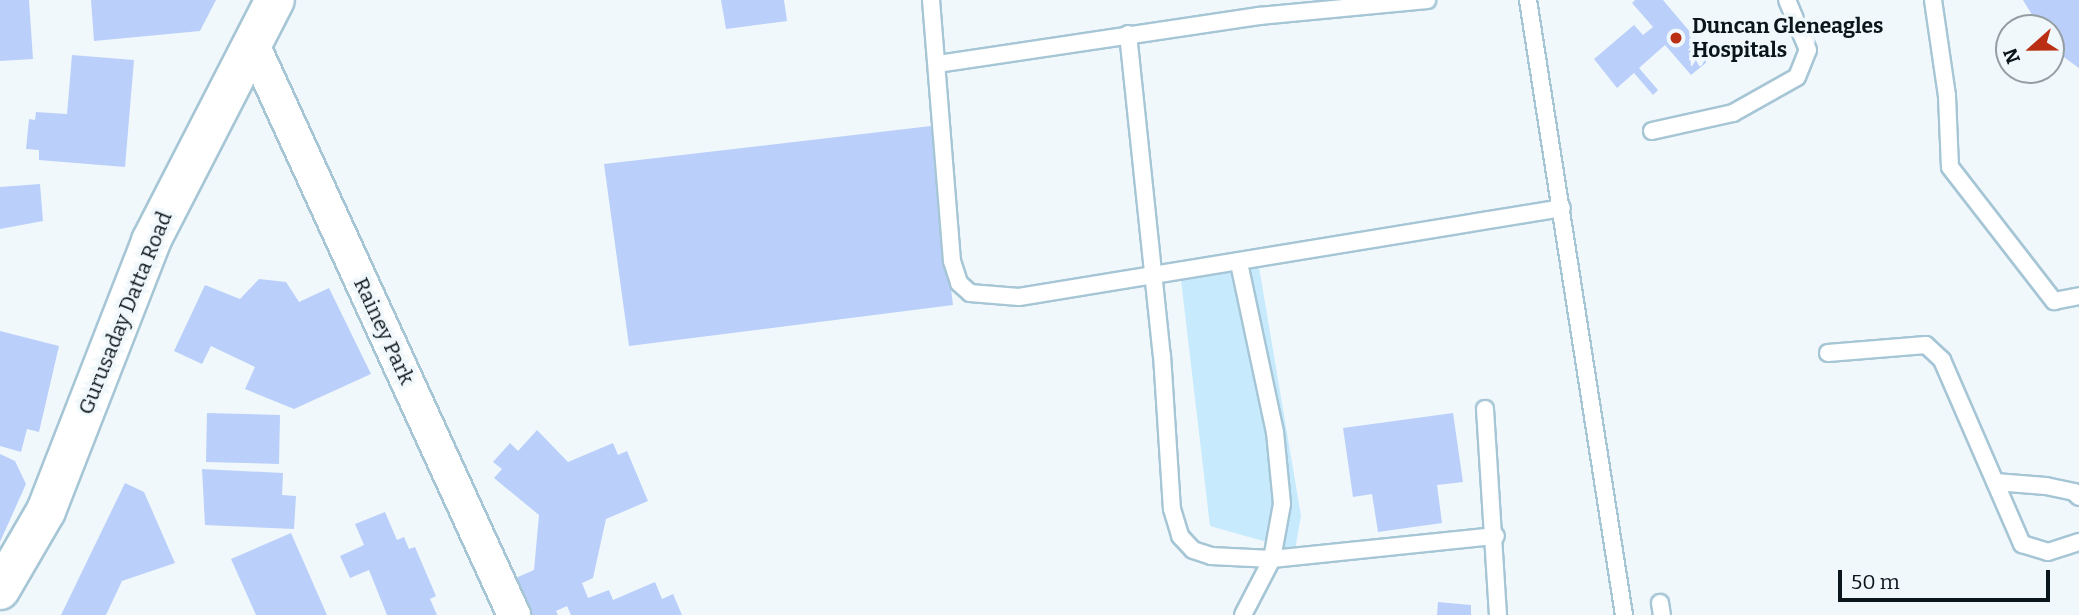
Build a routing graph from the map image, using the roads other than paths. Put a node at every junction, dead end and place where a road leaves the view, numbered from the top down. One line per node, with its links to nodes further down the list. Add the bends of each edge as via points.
1 (275, 0): 8 (street, Gurusaday Datta Road)
2 (931, 0): 9 (lane)
3 (1427, 0): 7 (lane)
4 (1528, 0): 11 (lane)
5 (1787, 0): 10 (lane, via 1808,50 1797,77 1733,113)
6 (1933, 0): 14 (lane, via 1947,96 1950,167 2054,302)
7 (1128, 34): 9 (lane); 13 (lane)
8 (254, 47): 22 (street, Gurusaday Datta Road, via 151,241 46,511); 23 (street, Rainey Park)
9 (938, 64): 13 (lane, via 952,261 959,283 970,293 985,297 1019,297)
10 (1653, 131)
11 (1562, 208): 12 (lane); 26 (lane)
12 (1239, 263): 13 (lane); 21 (lane, via 1275,432 1282,504)
13 (1151, 273): 21 (lane, via 1162,355 1172,509 1180,536 1193,550 1211,555)
14 (2079, 296)
15 (1828, 353): 17 (lane, via 1926,345 1942,360)
16 (1485, 409): 19 (lane)
17 (1996, 482): 18 (lane, via 2046,486); 20 (lane, via 2022,544 2048,552)
18 (2079, 497)
19 (1496, 536): 21 (lane); 25 (lane)
20 (2079, 542)
21 (1272, 559): 24 (lane)
22 (0, 590)
23 (514, 615)
24 (1243, 615)
25 (1498, 615)
26 (1624, 615)

